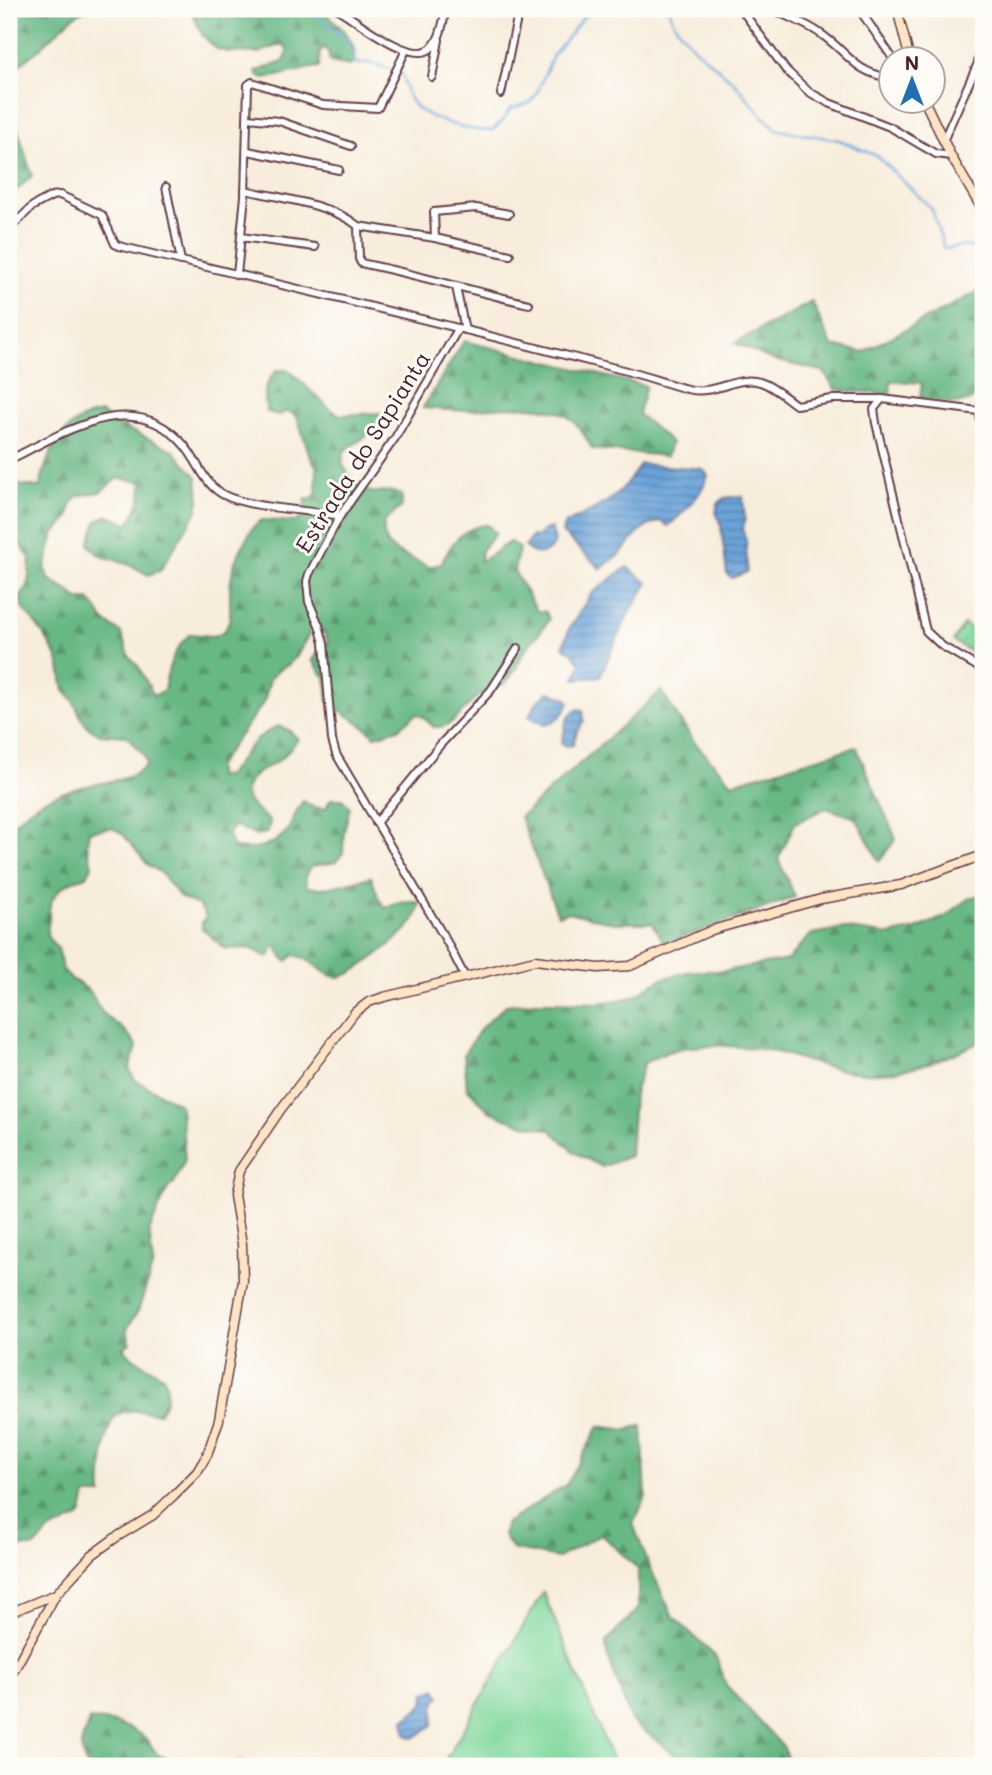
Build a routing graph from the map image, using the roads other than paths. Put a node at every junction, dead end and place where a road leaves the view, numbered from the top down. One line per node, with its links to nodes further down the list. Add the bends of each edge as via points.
1 (338, 9): 13 (street)
2 (446, 9): 9 (street)
3 (519, 9): 16 (street)
4 (741, 9): 22 (street, via 785,69 809,92 890,127 936,154)
5 (771, 9): 14 (street, via 822,34 850,61)
6 (859, 9): 11 (street)
7 (897, 9): 12 (main road)
8 (979, 9): 10 (street)
9 (442, 28): 13 (street, via 429,50); 15 (street)
10 (983, 29): 19 (street, via 978,63)
11 (884, 46)
12 (906, 46)
13 (406, 50): 18 (street, via 378,108 323,105 252,82 248,85)
14 (876, 74)
15 (432, 77)
16 (501, 94)
17 (931, 116): 19 (main road)
18 (247, 118): 20 (street, via 279,121); 21 (street)
19 (943, 141): 22 (main road)
20 (351, 146)
21 (247, 151): 23 (street); 25 (street)
22 (951, 156): 26 (main road)
23 (339, 170)
24 (166, 187): 34 (street)
25 (245, 190): 28 (street, via 323,209); 30 (street)
26 (983, 211)
27 (509, 214): 31 (street, via 476,208 433,212)
28 (358, 226): 31 (street); 36 (street, via 361,263)
29 (9, 229): 34 (street, Estrada do Sapianta, via 33,206 60,195 102,215 117,245)
30 (241, 237): 32 (street); 35 (street)
31 (435, 237): 33 (street)
32 (315, 247)
33 (510, 255)
34 (181, 261): 35 (street, Estrada do Sapianta)
35 (237, 275): 38 (street, Estrada do Sapianta)
36 (456, 287): 37 (street); 38 (street)
37 (529, 304)
38 (462, 330): 39 (street, Estrada do Sapianta, via 691,390 751,380 796,405); 44 (street, Estrada do Sapianta)
39 (882, 399): 40 (street, Estrada do Sapianta); 46 (street, via 874,410 876,423 926,631)
40 (981, 410): 41 (street); 42 (street)
41 (983, 419)
42 (983, 435)
43 (9, 460): 44 (street, via 90,421 129,416 157,425 179,440 211,486 227,496)
44 (340, 516): 47 (street, Estrada do Sapianta, via 309,574 307,590 324,643 336,754)
45 (518, 648): 47 (street, via 491,690)
46 (983, 670)
47 (376, 823): 49 (street, Estrada do Sapianta)
48 (983, 855): 49 (main road, via 911,882 811,901 712,930 630,966 598,968 535,960)
49 (465, 977): 50 (main road, via 384,997 355,1012 239,1171 234,1195 243,1281 210,1449 197,1472 153,1515 92,1555)
50 (57, 1594): 51 (main road); 52 (main road)
51 (9, 1613)
52 (9, 1679)

